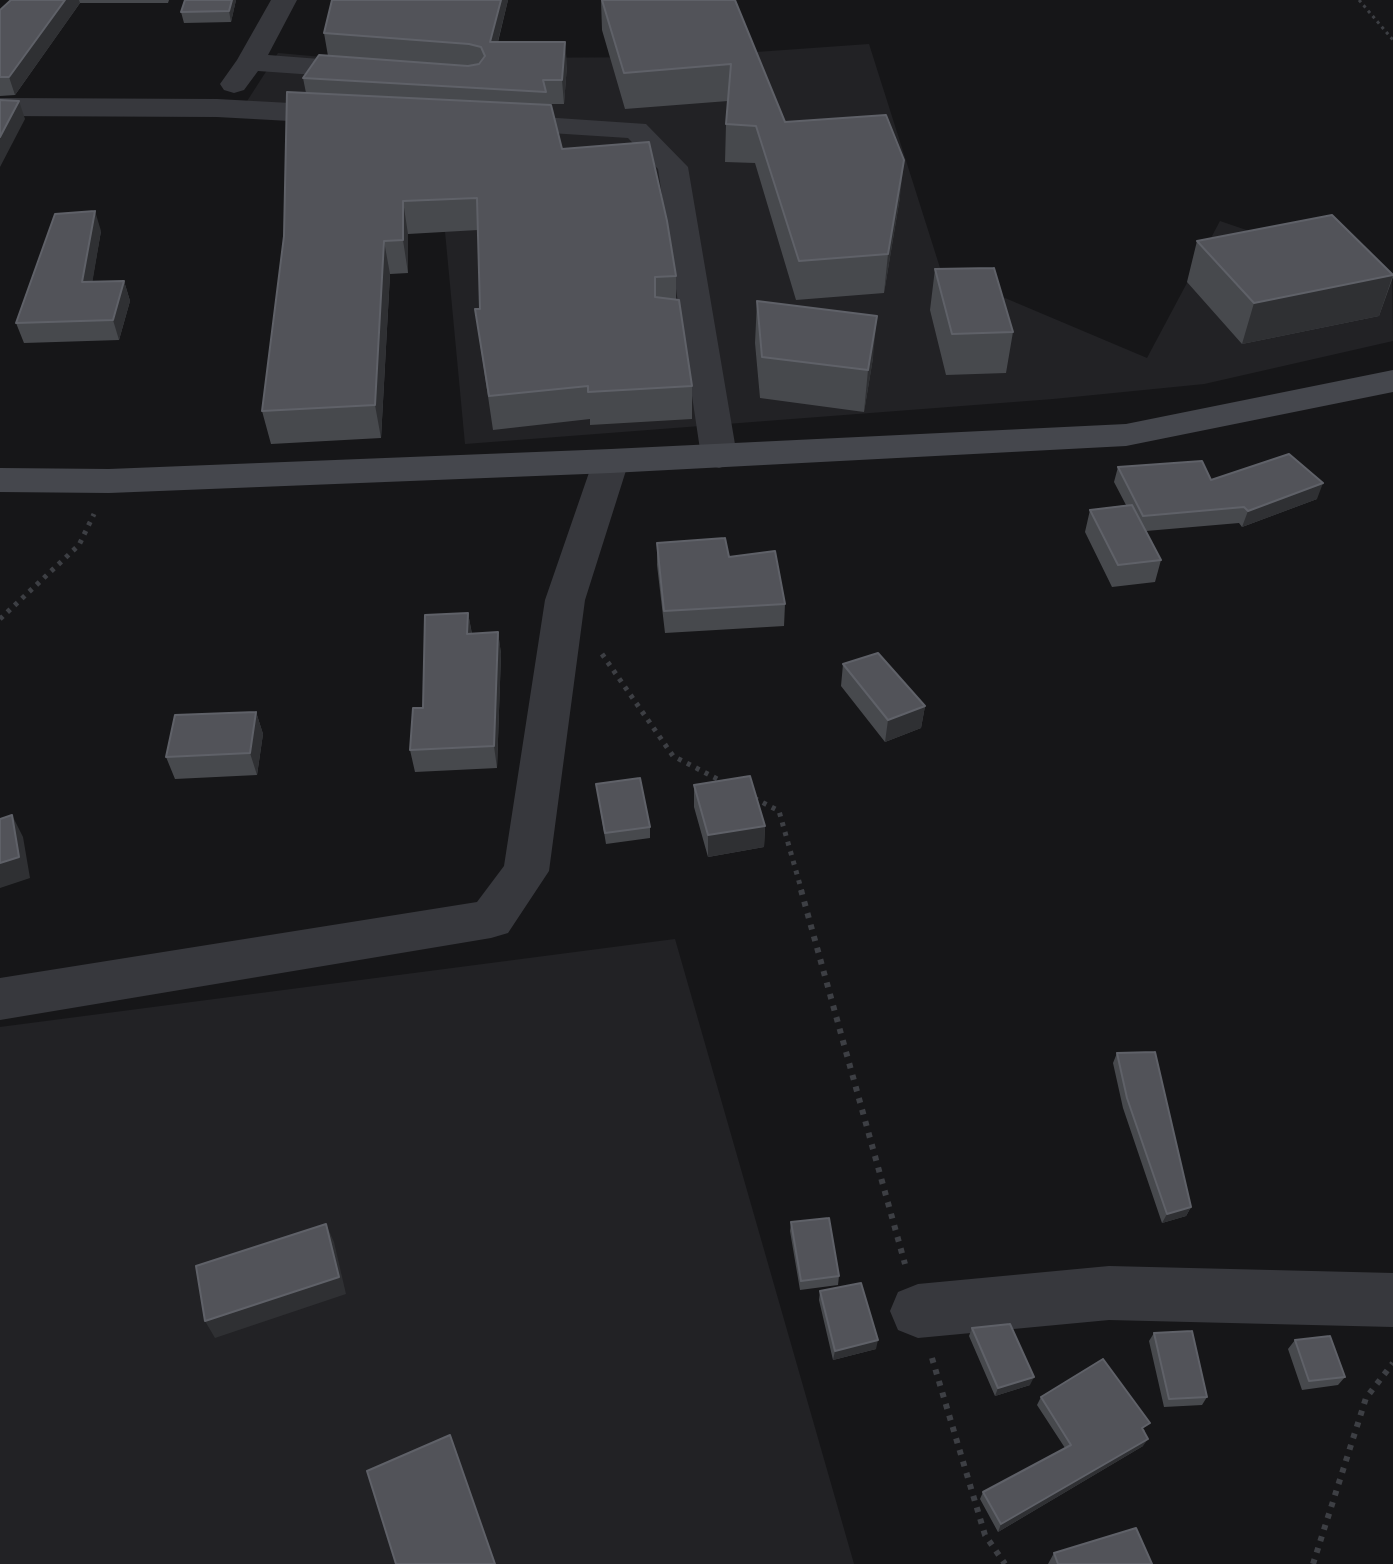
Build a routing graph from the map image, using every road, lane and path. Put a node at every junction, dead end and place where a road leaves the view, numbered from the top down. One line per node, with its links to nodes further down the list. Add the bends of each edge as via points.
1 (284, 0): 4 (street)
2 (1359, 0): 3 (path)
3 (1393, 40)
4 (250, 62): 5 (street); 7 (street)
5 (392, 72)
6 (0, 107): 7 (street)
7 (217, 108): 8 (street)
8 (372, 116)
9 (465, 121): 11 (street, via 636,130 673,167)
10 (1393, 381): 11 (street, via 1126,435)
11 (719, 456): 12 (street)
12 (611, 461): 14 (street); 15 (street)
13 (0, 480): 14 (street)
14 (109, 481): 16 (path, via 79,545)
15 (565, 600): 17 (path, via 673,756); 19 (street, via 526,871 491,919)
16 (0, 619)
17 (739, 790)
18 (752, 797): 21 (path, via 779,811)
19 (0, 999)
20 (1393, 1300): 21 (street, via 1109,1293)
21 (918, 1311): 23 (path, via 985,1535)
22 (1393, 1363): 24 (path, via 1366,1398)
23 (1005, 1564)
24 (1313, 1564)

